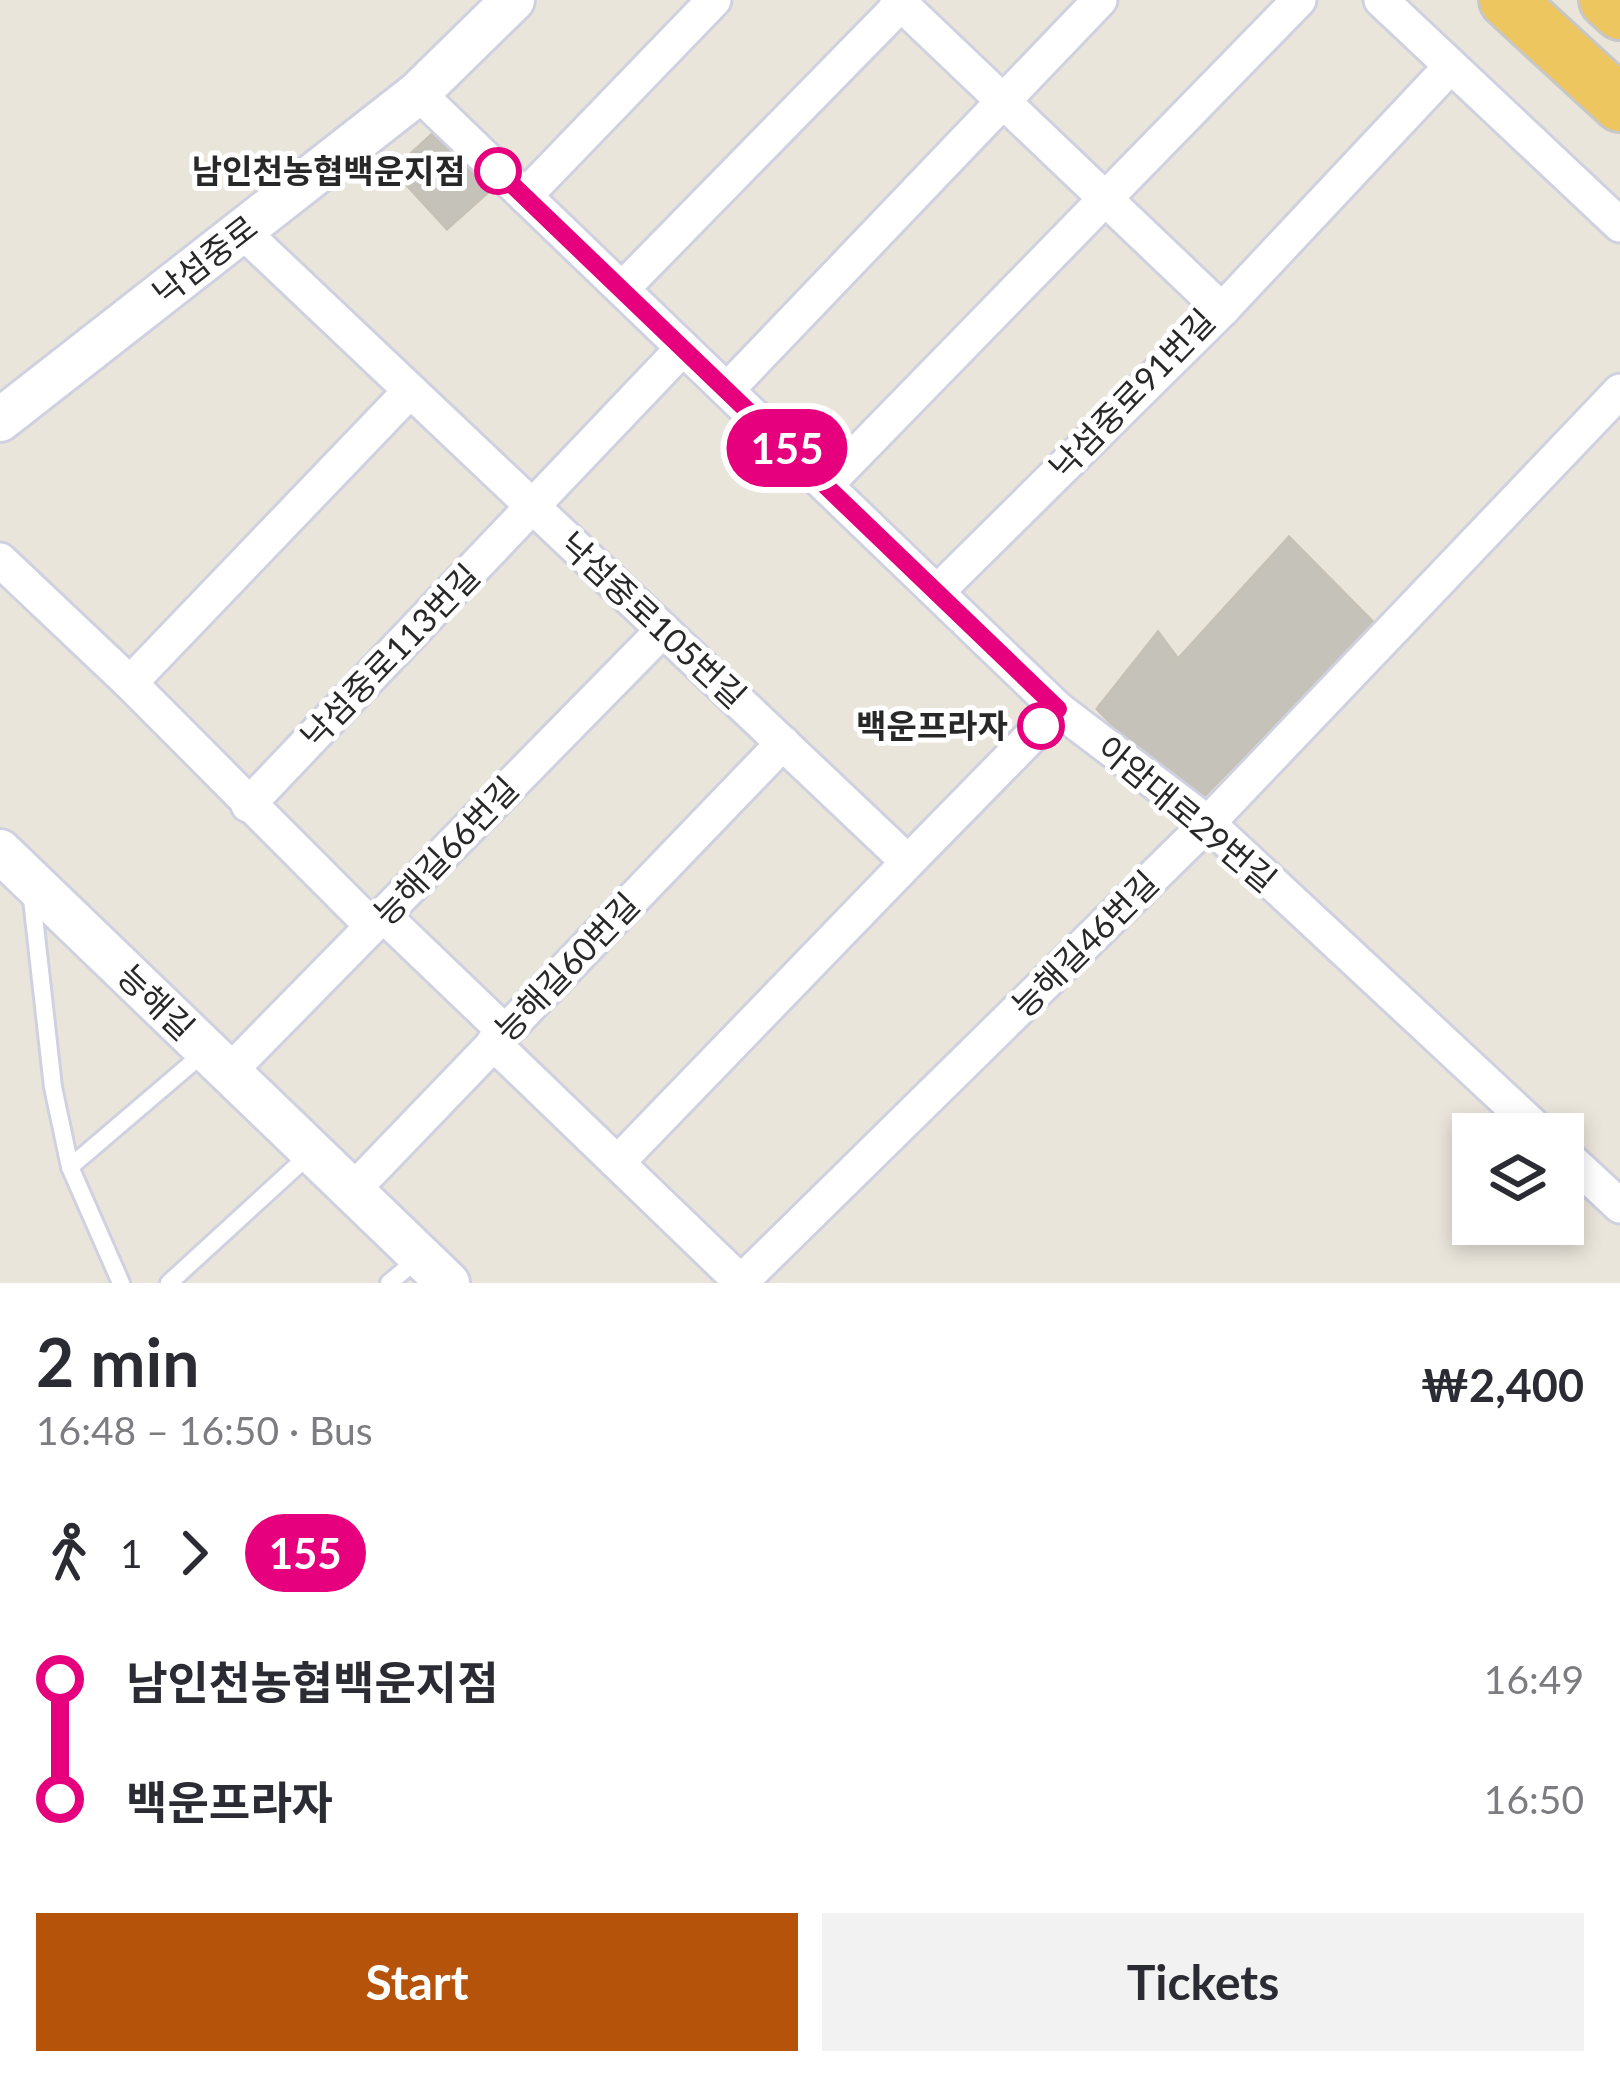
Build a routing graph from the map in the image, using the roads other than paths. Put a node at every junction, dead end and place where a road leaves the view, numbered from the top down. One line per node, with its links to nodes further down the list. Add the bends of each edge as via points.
1 (513, 0): 11 (street, 낙섬중로)
2 (714, 0): 14 (street)
3 (1100, 0): 12 (street)
4 (1299, 0): 15 (street)
5 (1381, 0): 10 (street)
6 (1507, 0): 13 (highway)
7 (1607, 0): 9 (highway)
8 (901, 1): 12 (street, 낙섬중로91번길); 18 (street, 낙섬중로91번길)
9 (1620, 12)
10 (1451, 66): 16 (street); 19 (street)
11 (418, 93): 14 (street, 아암대로29번길); 17 (street, 낙섬중로)
12 (1004, 102): 15 (street, 낙섬중로91번길); 21 (street)
13 (1620, 104)
14 (525, 196): 18 (street, 아암대로29번길)
15 (1106, 199): 19 (street, 낙섬중로91번길); 25 (street)
16 (1620, 225)
17 (242, 231): 23 (street, 낙섬중로105번길); 24 (street, 낙섬중로)
18 (622, 289): 20 (street, 아암대로29번길)
19 (1222, 310): 28 (street, 낙섬중로91번길)
20 (683, 348): 21 (street, 아암대로29번길); 26 (street, 낙섬중로113번길)
21 (727, 390): 25 (street, 아암대로29번길)
22 (1620, 391): 34 (street, 능해길46번길)
23 (410, 392): 26 (street, 낙섬중로105번길); 30 (street)
24 (0, 420)
25 (826, 485): 28 (street, 아암대로29번길)
26 (532, 506): 29 (street, 낙섬중로105번길); 33 (street, 낙섬중로113번길)
27 (0, 560): 30 (street)
28 (937, 592): 31 (street, 아암대로29번길)
29 (663, 630): 32 (street, 낙섬중로105번길); 37 (street, 능해길66번길)
30 (130, 683): 33 (street)
31 (1058, 709): 34 (street, 아암대로29번길); 35 (street)
32 (783, 743): 35 (street, 낙섬중로105번길); 38 (street, 능해길60번길)
33 (248, 805): 37 (street)
34 (1208, 823): 40 (street, 아암대로29번길); 48 (street, 능해길46번길)
35 (908, 862): 42 (street)
36 (15, 866): 39 (street, 능해길); 43 (lane)
37 (377, 920): 38 (street, 능해길46번길); 39 (street, 능해길66번길)
38 (499, 1038): 42 (street, 능해길46번길); 45 (street, 능해길60번길)
39 (218, 1061): 41 (street, 능해길); 43 (lane)
40 (1519, 1113)
41 (312, 1152): 45 (street, 능해길); 50 (lane)
42 (618, 1162): 48 (street, 능해길46번길)
43 (70, 1167): 49 (lane)
44 (1584, 1173): 46 (street)
45 (352, 1191): 47 (street, 능해길)
46 (1620, 1206)
47 (420, 1274)
48 (741, 1282)
49 (122, 1283)
50 (169, 1283)

